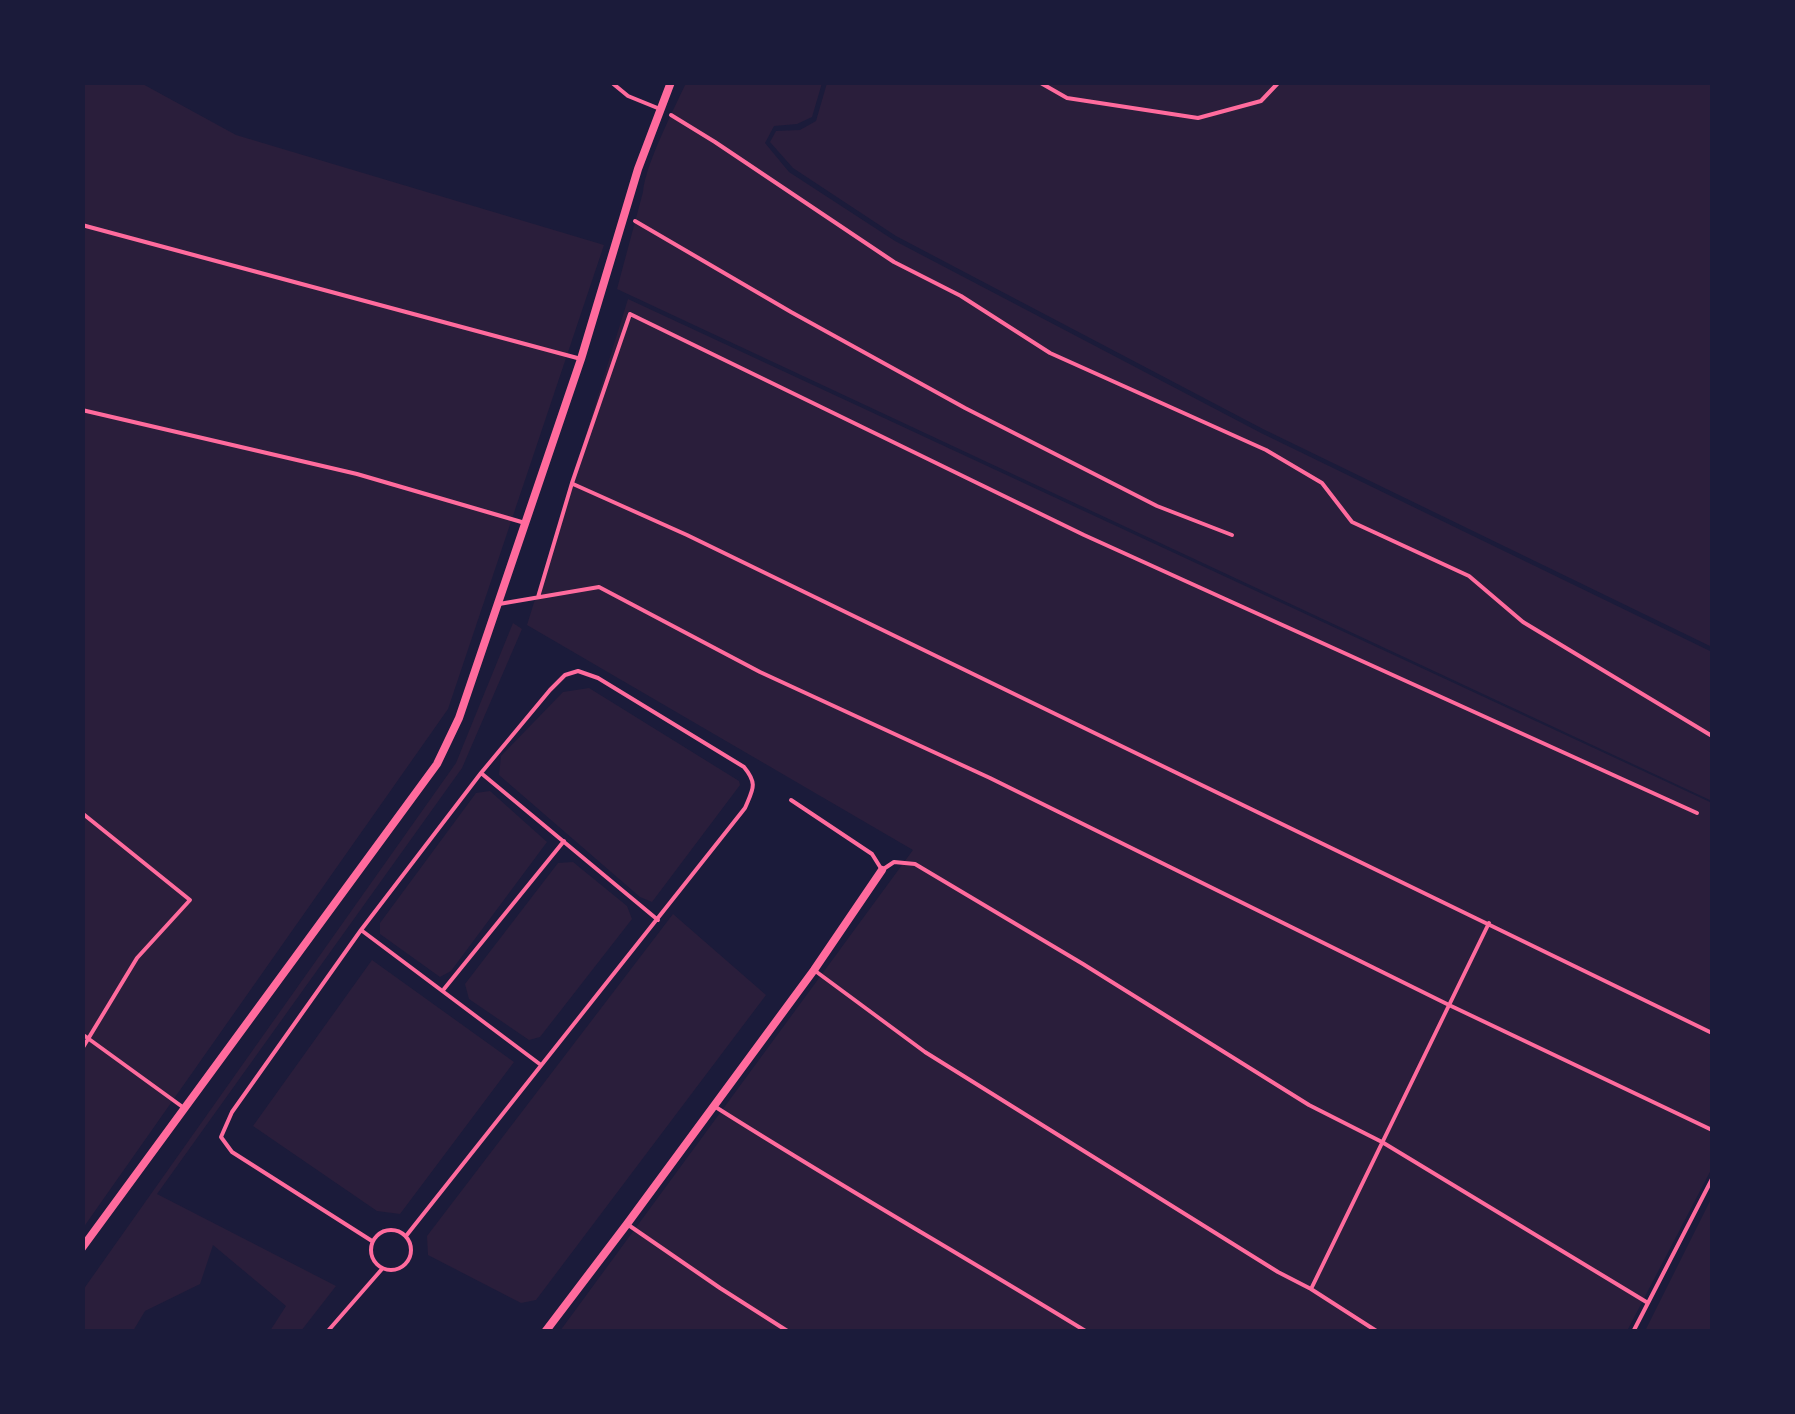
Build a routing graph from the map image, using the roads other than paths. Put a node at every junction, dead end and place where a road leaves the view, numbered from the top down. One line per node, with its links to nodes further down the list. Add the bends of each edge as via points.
1 (612, 82): 3 (lane)
2 (671, 82): 3 (street)
3 (660, 109): 5 (street)
4 (82, 225): 5 (lane)
5 (581, 358): 8 (street)
6 (82, 410): 8 (lane, via 358,474)
7 (572, 483): 9 (lane); 13 (lane, via 630,314 1084,535); 18 (lane)
8 (525, 523): 10 (street)
9 (538, 597): 10 (lane); 22 (lane, via 599,587 760,672)
10 (498, 604): 29 (street, via 437,764)
11 (481, 772): 15 (lane); 17 (lane, via 550,690 578,672 744,766 753,789 745,808); 19 (lane)
12 (791, 800): 16 (lane, via 872,854)
13 (1698, 813)
14 (82, 814): 25 (lane, via 190,900 137,958)
15 (564, 842): 17 (lane); 21 (lane)
16 (882, 870): 20 (street); 31 (lane, via 894,862 915,864 1309,1105)
17 (658, 920): 27 (lane)
18 (1489, 922): 22 (lane); 23 (lane)
19 (361, 930): 21 (lane); 35 (lane, via 221,1136 232,1152)
20 (814, 970): 28 (street); 38 (lane, via 925,1052)
21 (443, 990): 27 (lane)
22 (1449, 1005): 30 (lane); 31 (lane)
23 (1712, 1033)
24 (82, 1034): 25 (lane)
25 (89, 1040): 26 (lane); 29 (lane)
26 (82, 1049)
27 (542, 1066): 34 (lane)
28 (712, 1106): 33 (street); 43 (lane)
29 (184, 1109): 36 (street)
30 (1712, 1130)
31 (1382, 1142): 38 (lane); 39 (lane)
32 (1712, 1179): 39 (lane)
33 (628, 1224): 41 (street); 42 (lane)
34 (406, 1236): 35 (lane, via 388,1230); 37 (lane, via 407,1262)
35 (372, 1241): 37 (lane, via 371,1257)
36 (82, 1248)
37 (382, 1269): 40 (lane)
38 (1312, 1289): 44 (lane)
39 (1648, 1303): 45 (lane)
40 (327, 1332)
41 (545, 1332)
42 (789, 1332)
43 (1087, 1332)
44 (1378, 1332)
45 (1633, 1332)

